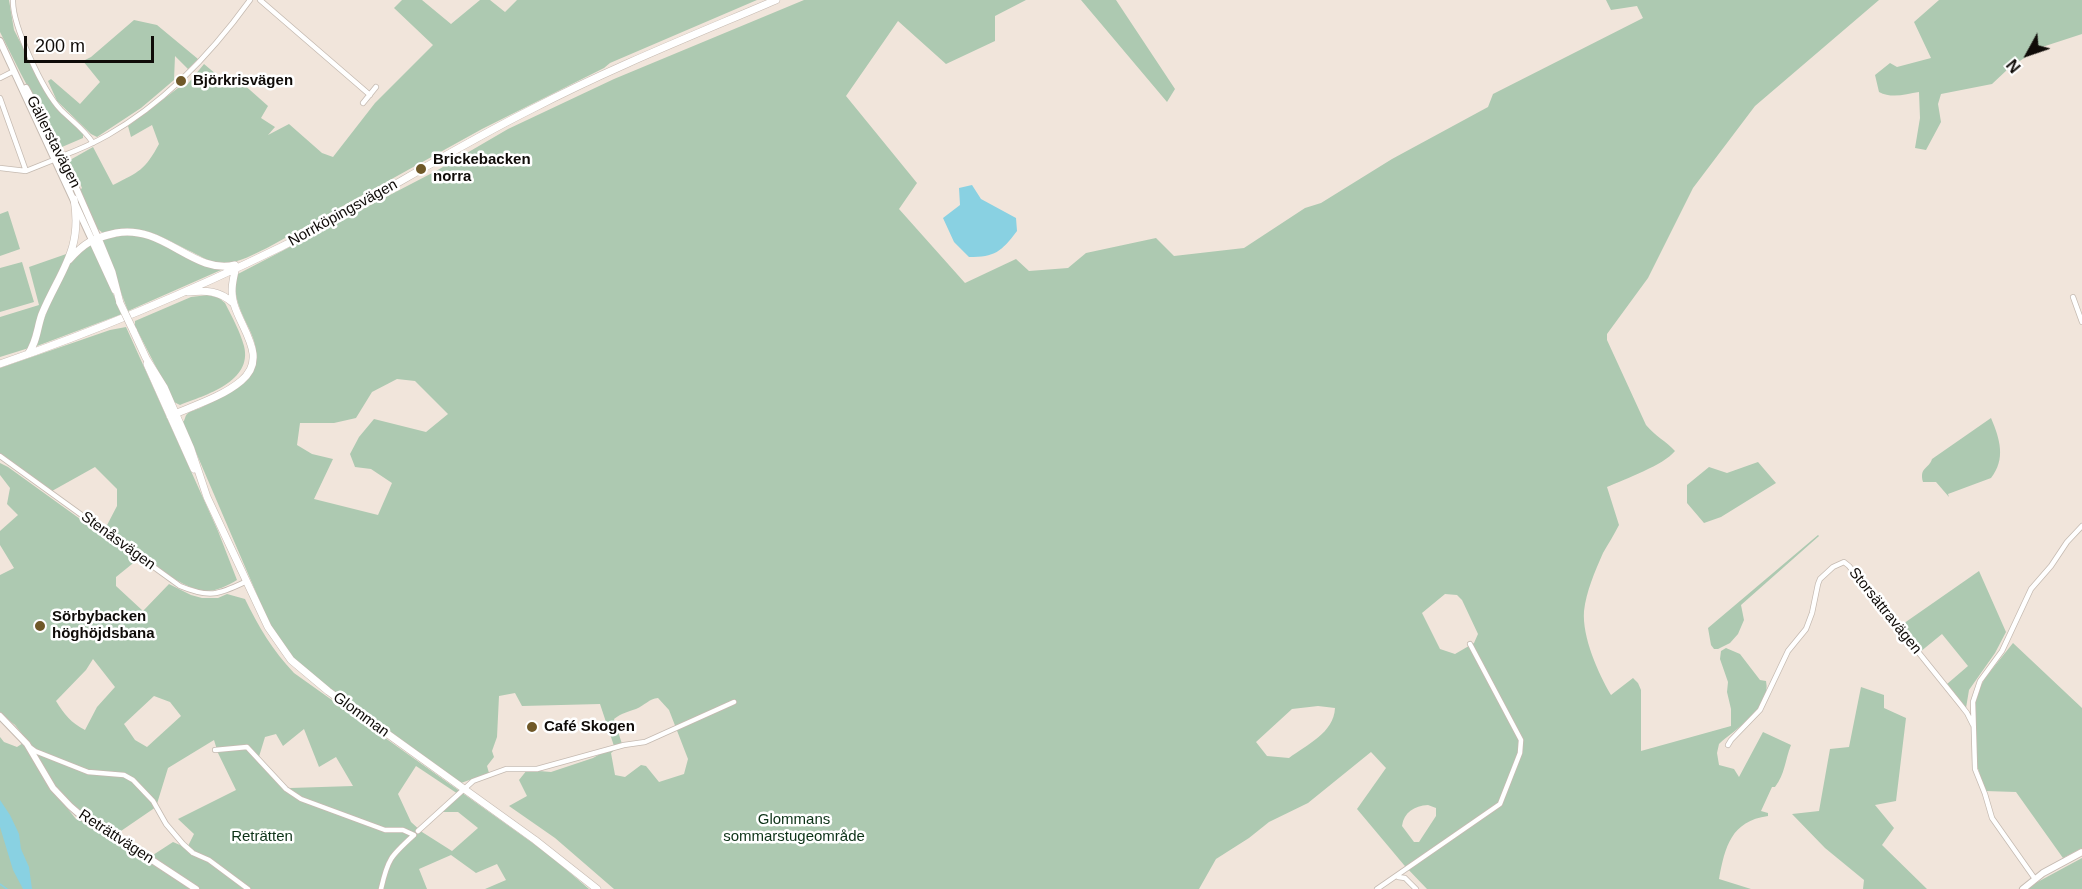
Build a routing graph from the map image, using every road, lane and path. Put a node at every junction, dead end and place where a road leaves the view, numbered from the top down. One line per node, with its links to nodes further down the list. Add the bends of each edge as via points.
1 (13, 0): 13 (street, via 24,43 54,100)
2 (250, 0): 13 (street, via 206,57 181,81 147,110)
3 (260, 0): 10 (street)
4 (777, 0): 20 (main road, Norrköpingsvägen, via 562,94 328,222)
5 (0, 41): 6 (street, Gällerstavägen)
6 (4, 48): 7 (street, Gällerstavägen); 14 (street, Gällerstavägen)
7 (14, 72): 8 (street); 14 (street, Gällerstavägen)
8 (0, 78)
9 (376, 87): 10 (street)
10 (370, 95): 12 (street)
11 (0, 98): 16 (street)
12 (363, 103)
13 (93, 143): 14 (street)
14 (59, 158): 16 (street); 17 (street, Gällerstavägen); 18 (street, Gällerstavägen)
15 (0, 168): 16 (street)
16 (26, 171)
17 (74, 199): 18 (street, Gällerstavägen); 19 (main road, via 77,232)
18 (95, 239): 19 (main road); 20 (main road, via 137,231 208,264 226,267); 28 (main road, Glomman, bridge, via 146,358 160,378)
19 (69, 260): 26 (main road, via 43,312)
20 (244, 263): 21 (main road, Norrköpingsvägen)
21 (236, 267): 22 (main road, Norrköpingsvägen); 24 (main road)
22 (182, 293): 24 (main road, via 212,291); 26 (main road, Norrköpingsvägen)
23 (2073, 297): 25 (street)
24 (233, 303): 28 (main road, via 253,348 248,374 226,391)
25 (2082, 322)
26 (28, 354): 27 (main road, Norrköpingsvägen)
27 (0, 364)
28 (173, 415): 31 (main road, Glomman, via 191,449)
29 (0, 456): 31 (street, Stenåsvägen, via 180,586 213,594)
30 (2082, 526): 35 (street, via 2026,597 2002,651 1977,689 1972,702)
31 (245, 582): 39 (main road, Glomman, via 273,636 302,670)
32 (1470, 644): 42 (street, via 1521,740 1520,753 1500,804)
33 (734, 702): 39 (street, via 653,740 537,769 506,769)
34 (0, 716): 36 (street, Reträttvägen)
35 (1972, 725): 37 (street, Storsättravägen, via 1960,704 1844,562 1820,579 1806,628 1788,651 1760,710); 43 (street, via 1975,770 1992,818)
36 (27, 744): 44 (street, Reträttvägen, via 53,788 79,814); 45 (street, via 35,751 88,772 124,775 133,780 149,795 183,844)
37 (1728, 745)
38 (215, 750): 40 (street, via 247,747 286,789 301,799 385,830)
39 (464, 788): 40 (street); 47 (main road, Glomman)
40 (416, 833): 46 (street, via 392,856)
41 (2082, 852): 43 (street)
42 (1395, 878): 48 (street); 49 (street, via 1405,878)
43 (2035, 879): 50 (street)
44 (196, 889)
45 (248, 889)
46 (381, 889)
47 (597, 889)
48 (1377, 889)
49 (1416, 889)
50 (2023, 889)

